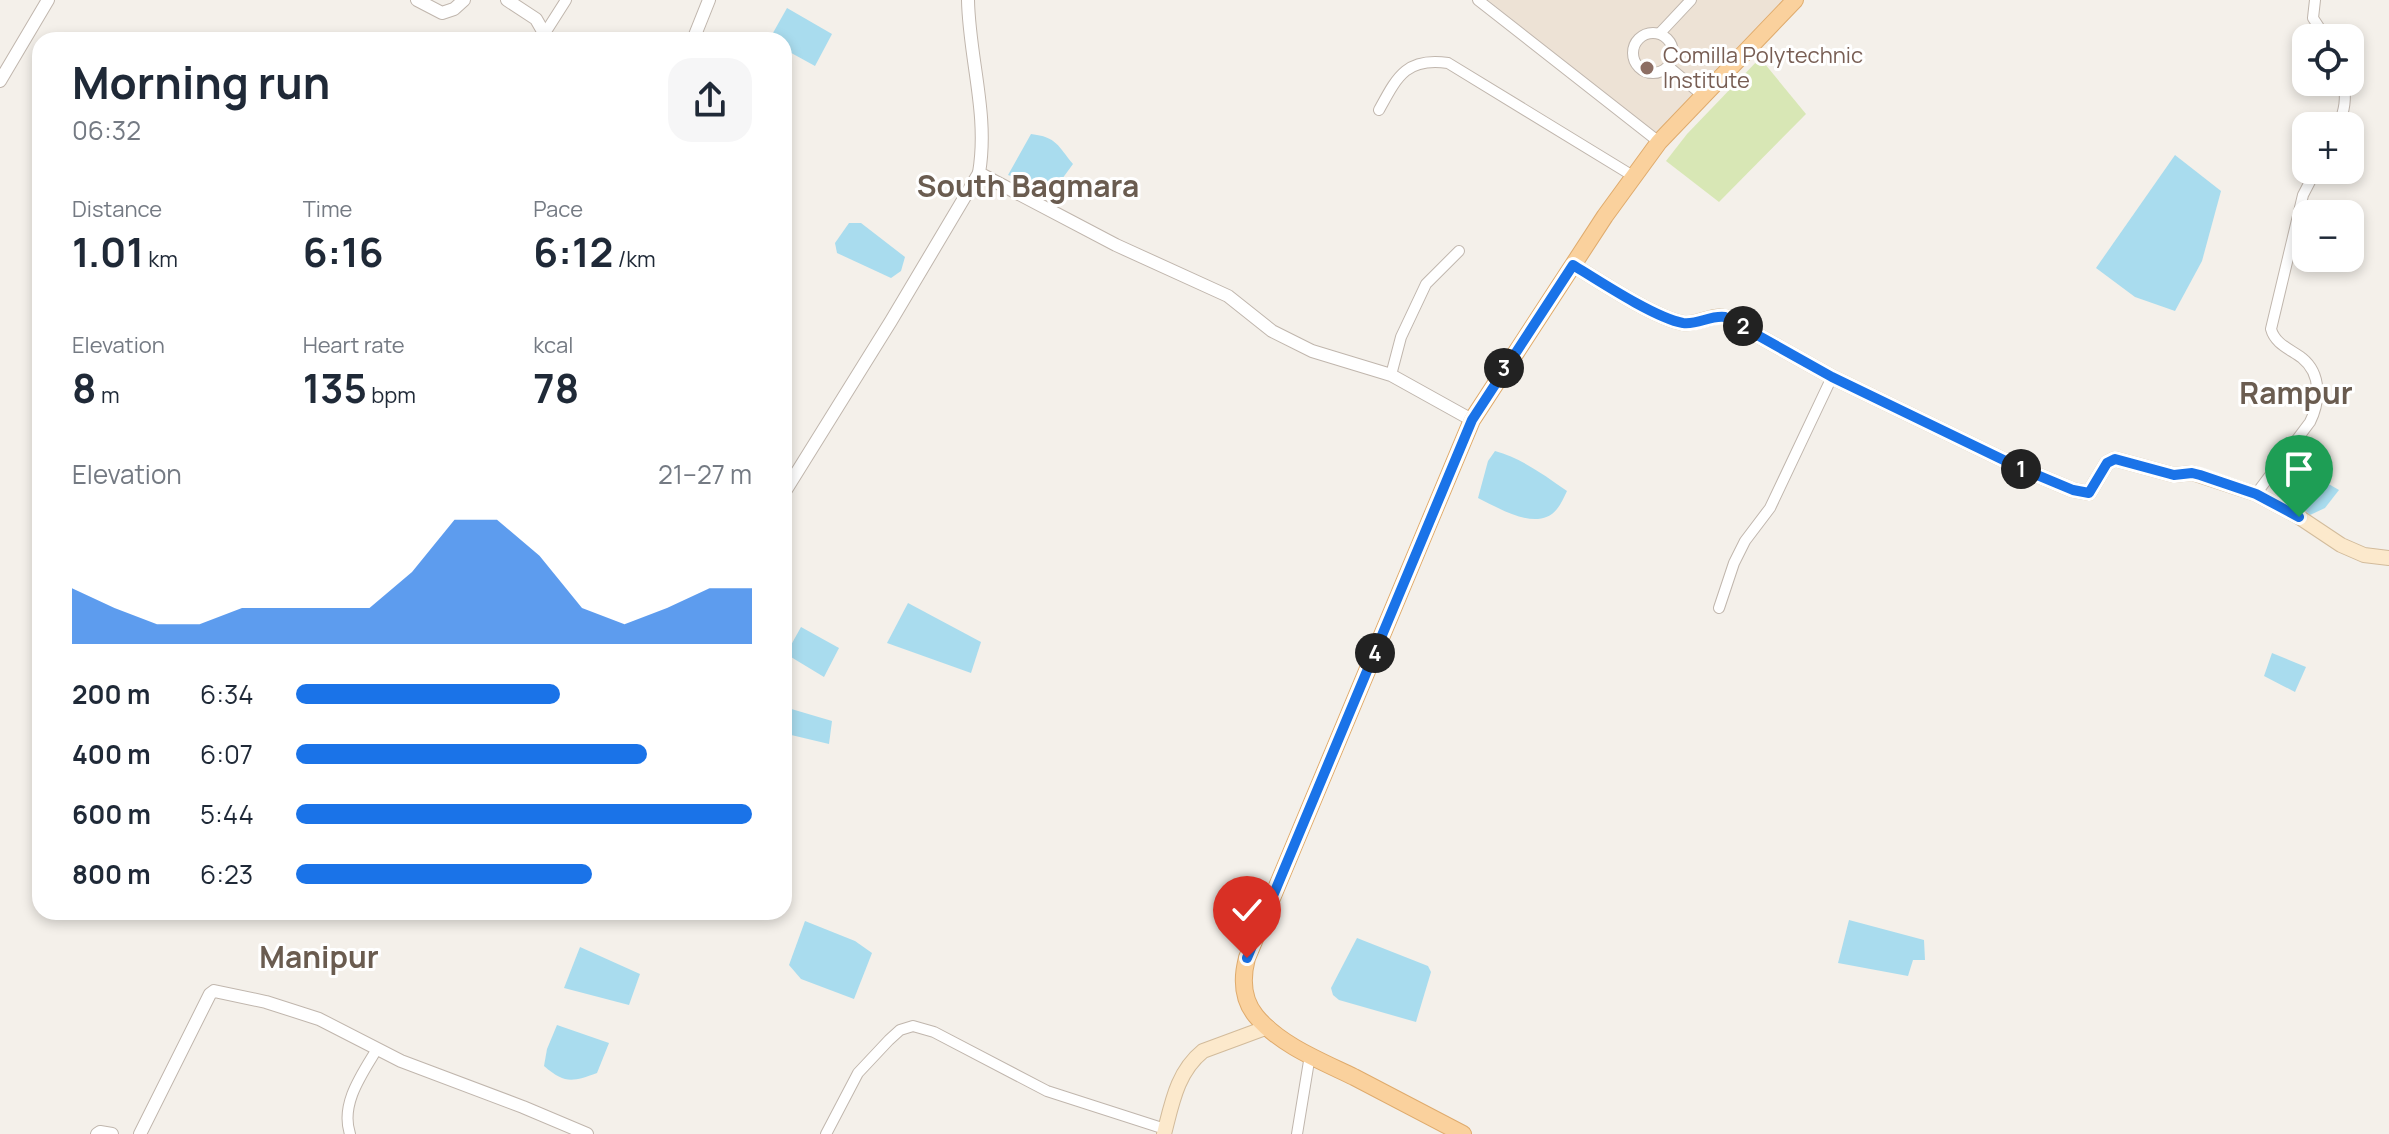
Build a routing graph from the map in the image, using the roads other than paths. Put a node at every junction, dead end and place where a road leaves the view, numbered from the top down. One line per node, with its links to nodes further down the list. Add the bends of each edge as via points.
1 (48, 0): 18 (street)
2 (417, 0): 3 (street, via 442,13)
3 (464, 0)
4 (507, 0): 13 (street, via 536,19)
5 (566, 0): 14 (street)
6 (709, 0): 15 (street)
7 (968, 0): 22 (street, via 983,125)
8 (1478, 0): 21 (street)
9 (1691, 0): 16 (street)
10 (1795, 0): 19 (main road)
11 (2315, 0): 12 (street)
12 (2317, 24)
13 (544, 32)
14 (548, 32)
15 (696, 32)
16 (1660, 33): 17 (street, via 1674,51); 17 (street, via 1636,41 1632,53 1645,72 1656,74)
17 (1669, 67): 19 (street)
18 (0, 81)
19 (1702, 95): 21 (main road)
20 (1379, 110): 23 (street, via 1407,69 1427,60 1448,63)
21 (1659, 142): 23 (main road)
22 (979, 173): 27 (street, via 1228,296 1272,331 1312,351); 30 (street)
23 (1633, 176): 26 (main road)
24 (2309, 184): 31 (street, via 2271,329 2278,341 2306,361 2319,396 2310,422)
25 (1459, 251): 27 (street, via 1426,284 1401,337)
26 (1573, 265): 28 (main road, via 1680,322 1725,317); 29 (main road)
27 (1391, 375): 29 (street)
28 (1832, 377): 31 (main road, via 2081,493 2089,493 2110,460 2119,459 2174,475 2192,473); 33 (street, via 1770,508 1734,563)
29 (1472, 420): 34 (main road, via 1247,958 1244,990 1254,1014)
30 (792, 480)
31 (2256, 494): 32 (main road, via 2341,545)
32 (2389, 558)
33 (1719, 608)
34 (1268, 1027): 36 (main road); 37 (main road, via 1194,1058 1179,1081)
35 (377, 1049): 40 (street, via 319,1019 212,992); 41 (street, via 348,1107); 42 (street)
36 (1310, 1055): 44 (street); 45 (main road)
37 (1165, 1132): 43 (street, via 1047,1091 913,1026 900,1030 858,1073)
38 (97, 1134): 39 (street)
39 (112, 1134)
40 (140, 1134)
41 (350, 1134)
42 (587, 1134)
43 (826, 1134)
44 (1297, 1134)
45 (1463, 1134)

